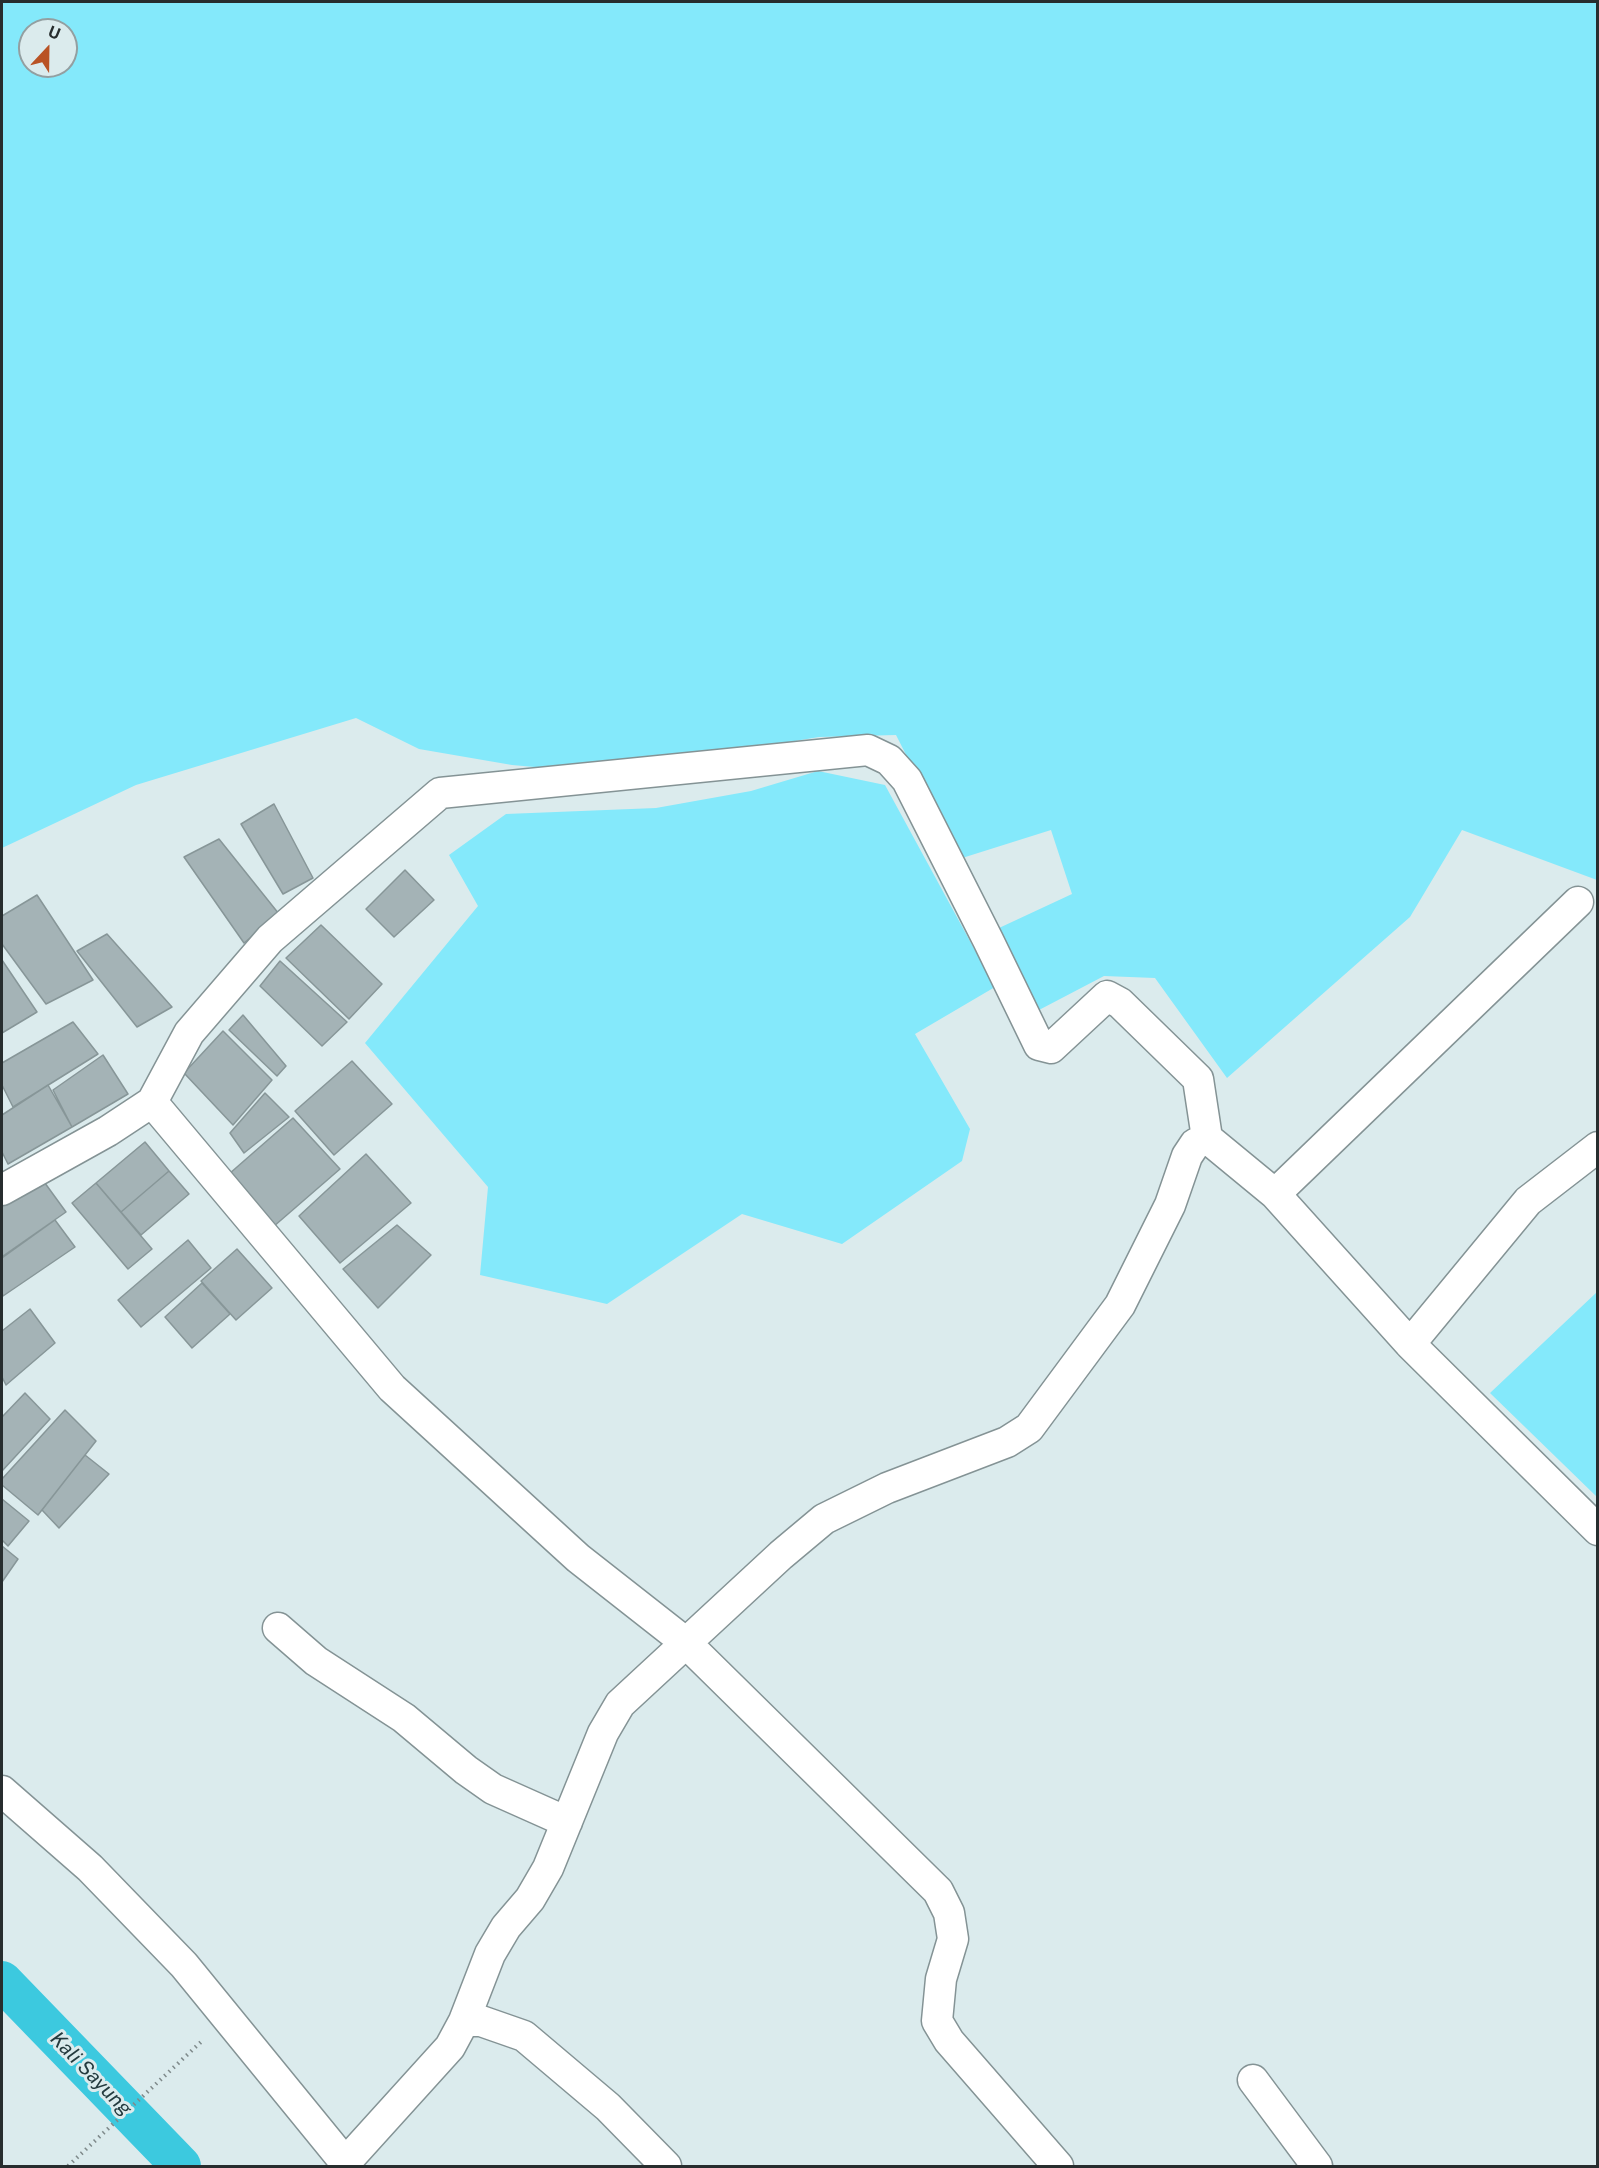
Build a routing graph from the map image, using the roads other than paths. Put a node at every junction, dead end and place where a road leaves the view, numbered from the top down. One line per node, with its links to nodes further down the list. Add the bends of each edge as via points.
1 (1578, 902): 6 (street)
2 (152, 1102): 3 (street, via 189,1033 270,939 440,794 868,750 889,760 907,780 1039,1045 1051,1048 1107,996 1198,1079); 5 (street); 10 (street, via 392,1388 578,1558)
3 (1207, 1138): 6 (street); 10 (street, via 1194,1144 1186,1156 1170,1205 1120,1305 1029,1428 1007,1442 886,1488 824,1519)
4 (1598, 1147): 7 (street, via 1528,1201)
5 (2, 1190)
6 (1275, 1194): 7 (street)
7 (1410, 1344): 8 (street)
8 (1598, 1530)
9 (279, 1628): 12 (street, via 316,1661 404,1718 493,1789)
10 (685, 1642): 12 (street, via 620,1704 603,1733); 17 (street, via 938,1892 950,1913 953,1939 941,1978 937,2021 948,2041)
11 (2, 1791): 15 (street, via 90,1868 184,1965)
12 (567, 1822): 13 (street, via 539,1885 490,1954)
13 (464, 2021): 15 (street, via 450,2047); 16 (street, via 481,2020 524,2036 608,2107)
14 (1253, 2080): 18 (street)
15 (346, 2165)
16 (666, 2166)
17 (1058, 2166)
18 (1317, 2166)

